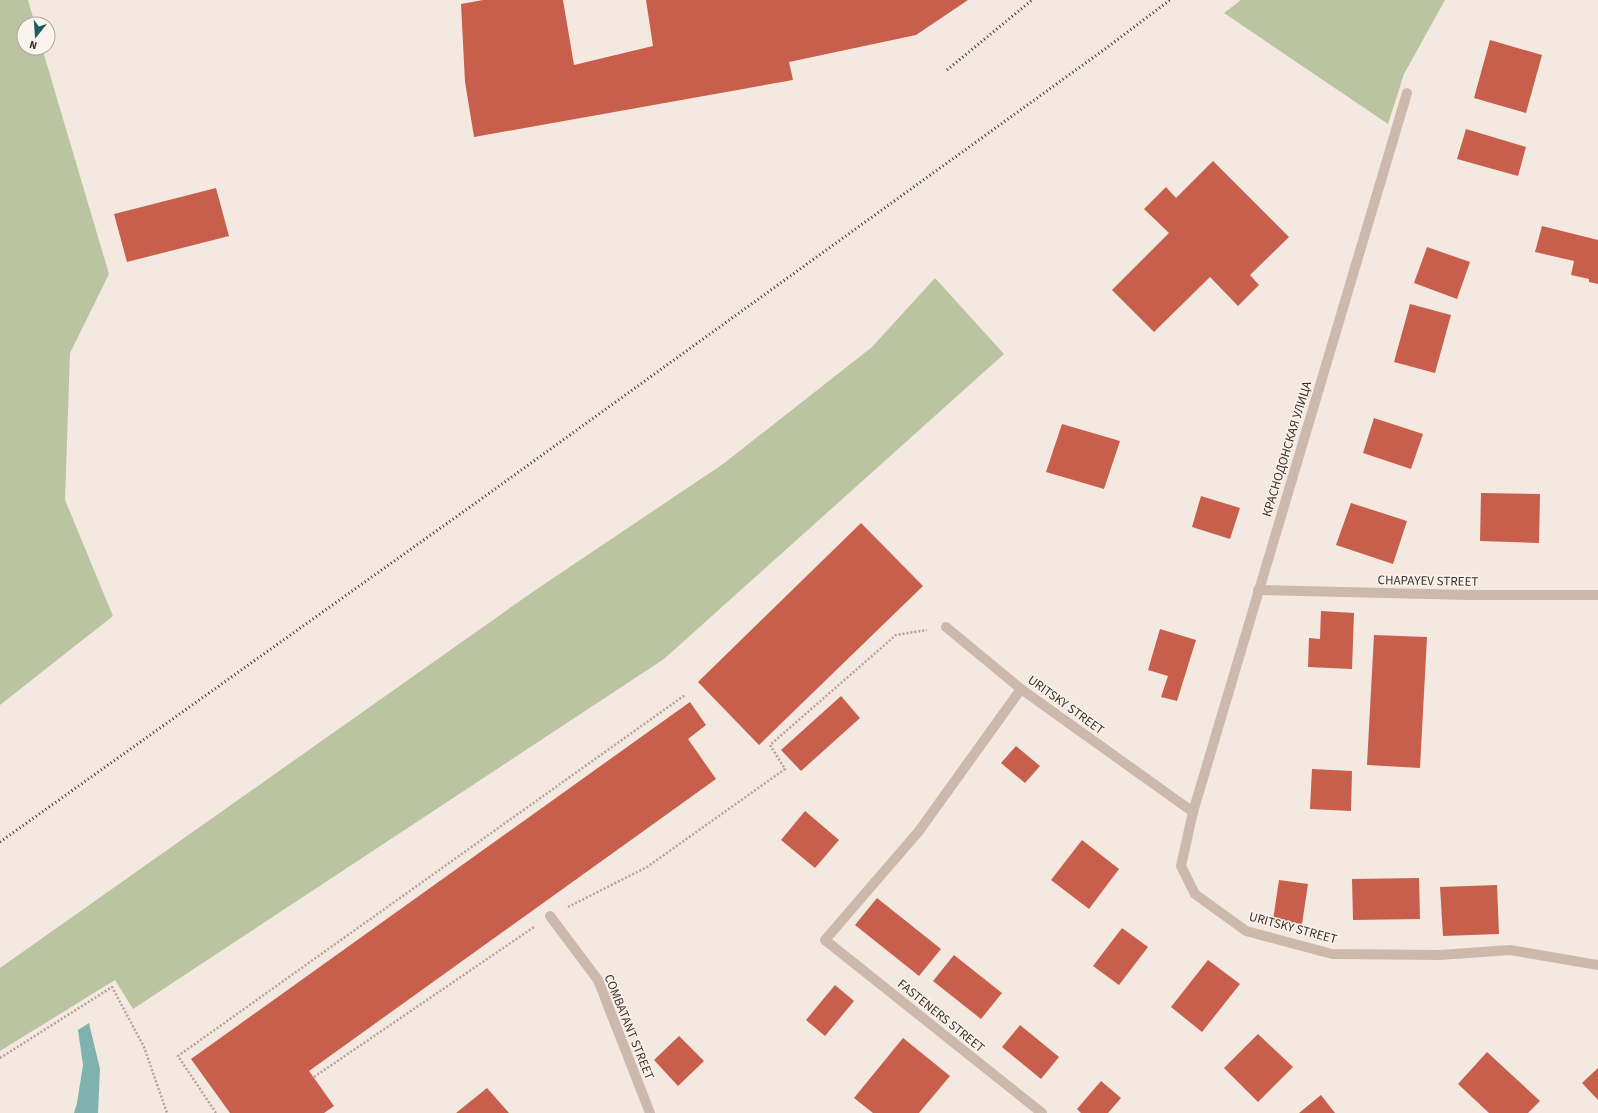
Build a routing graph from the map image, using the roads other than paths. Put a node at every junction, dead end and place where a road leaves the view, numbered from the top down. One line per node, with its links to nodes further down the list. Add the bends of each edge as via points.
1 (1407, 93): 2 (street, КРАСНОДОНСКАЯ УЛИЦА)
2 (1258, 590): 3 (street, CHAPAYEV STREET, via 1461,595); 6 (street, КРАСНОДОНСКАЯ УЛИЦА)
3 (1598, 595)
4 (946, 627): 5 (street, URITSKY STREET)
5 (1021, 689): 6 (street, URITSKY STREET); 10 (street, FASTENERS STREET, via 919,831 824,940)
6 (1193, 812): 8 (street, URITSKY STREET, via 1181,866 1195,894 1246,931 1332,954 1440,955 1510,950)
7 (550, 916): 9 (street, COMBATANT STREET, via 598,980)
8 (1598, 965)
9 (650, 1113)
10 (1042, 1113)

